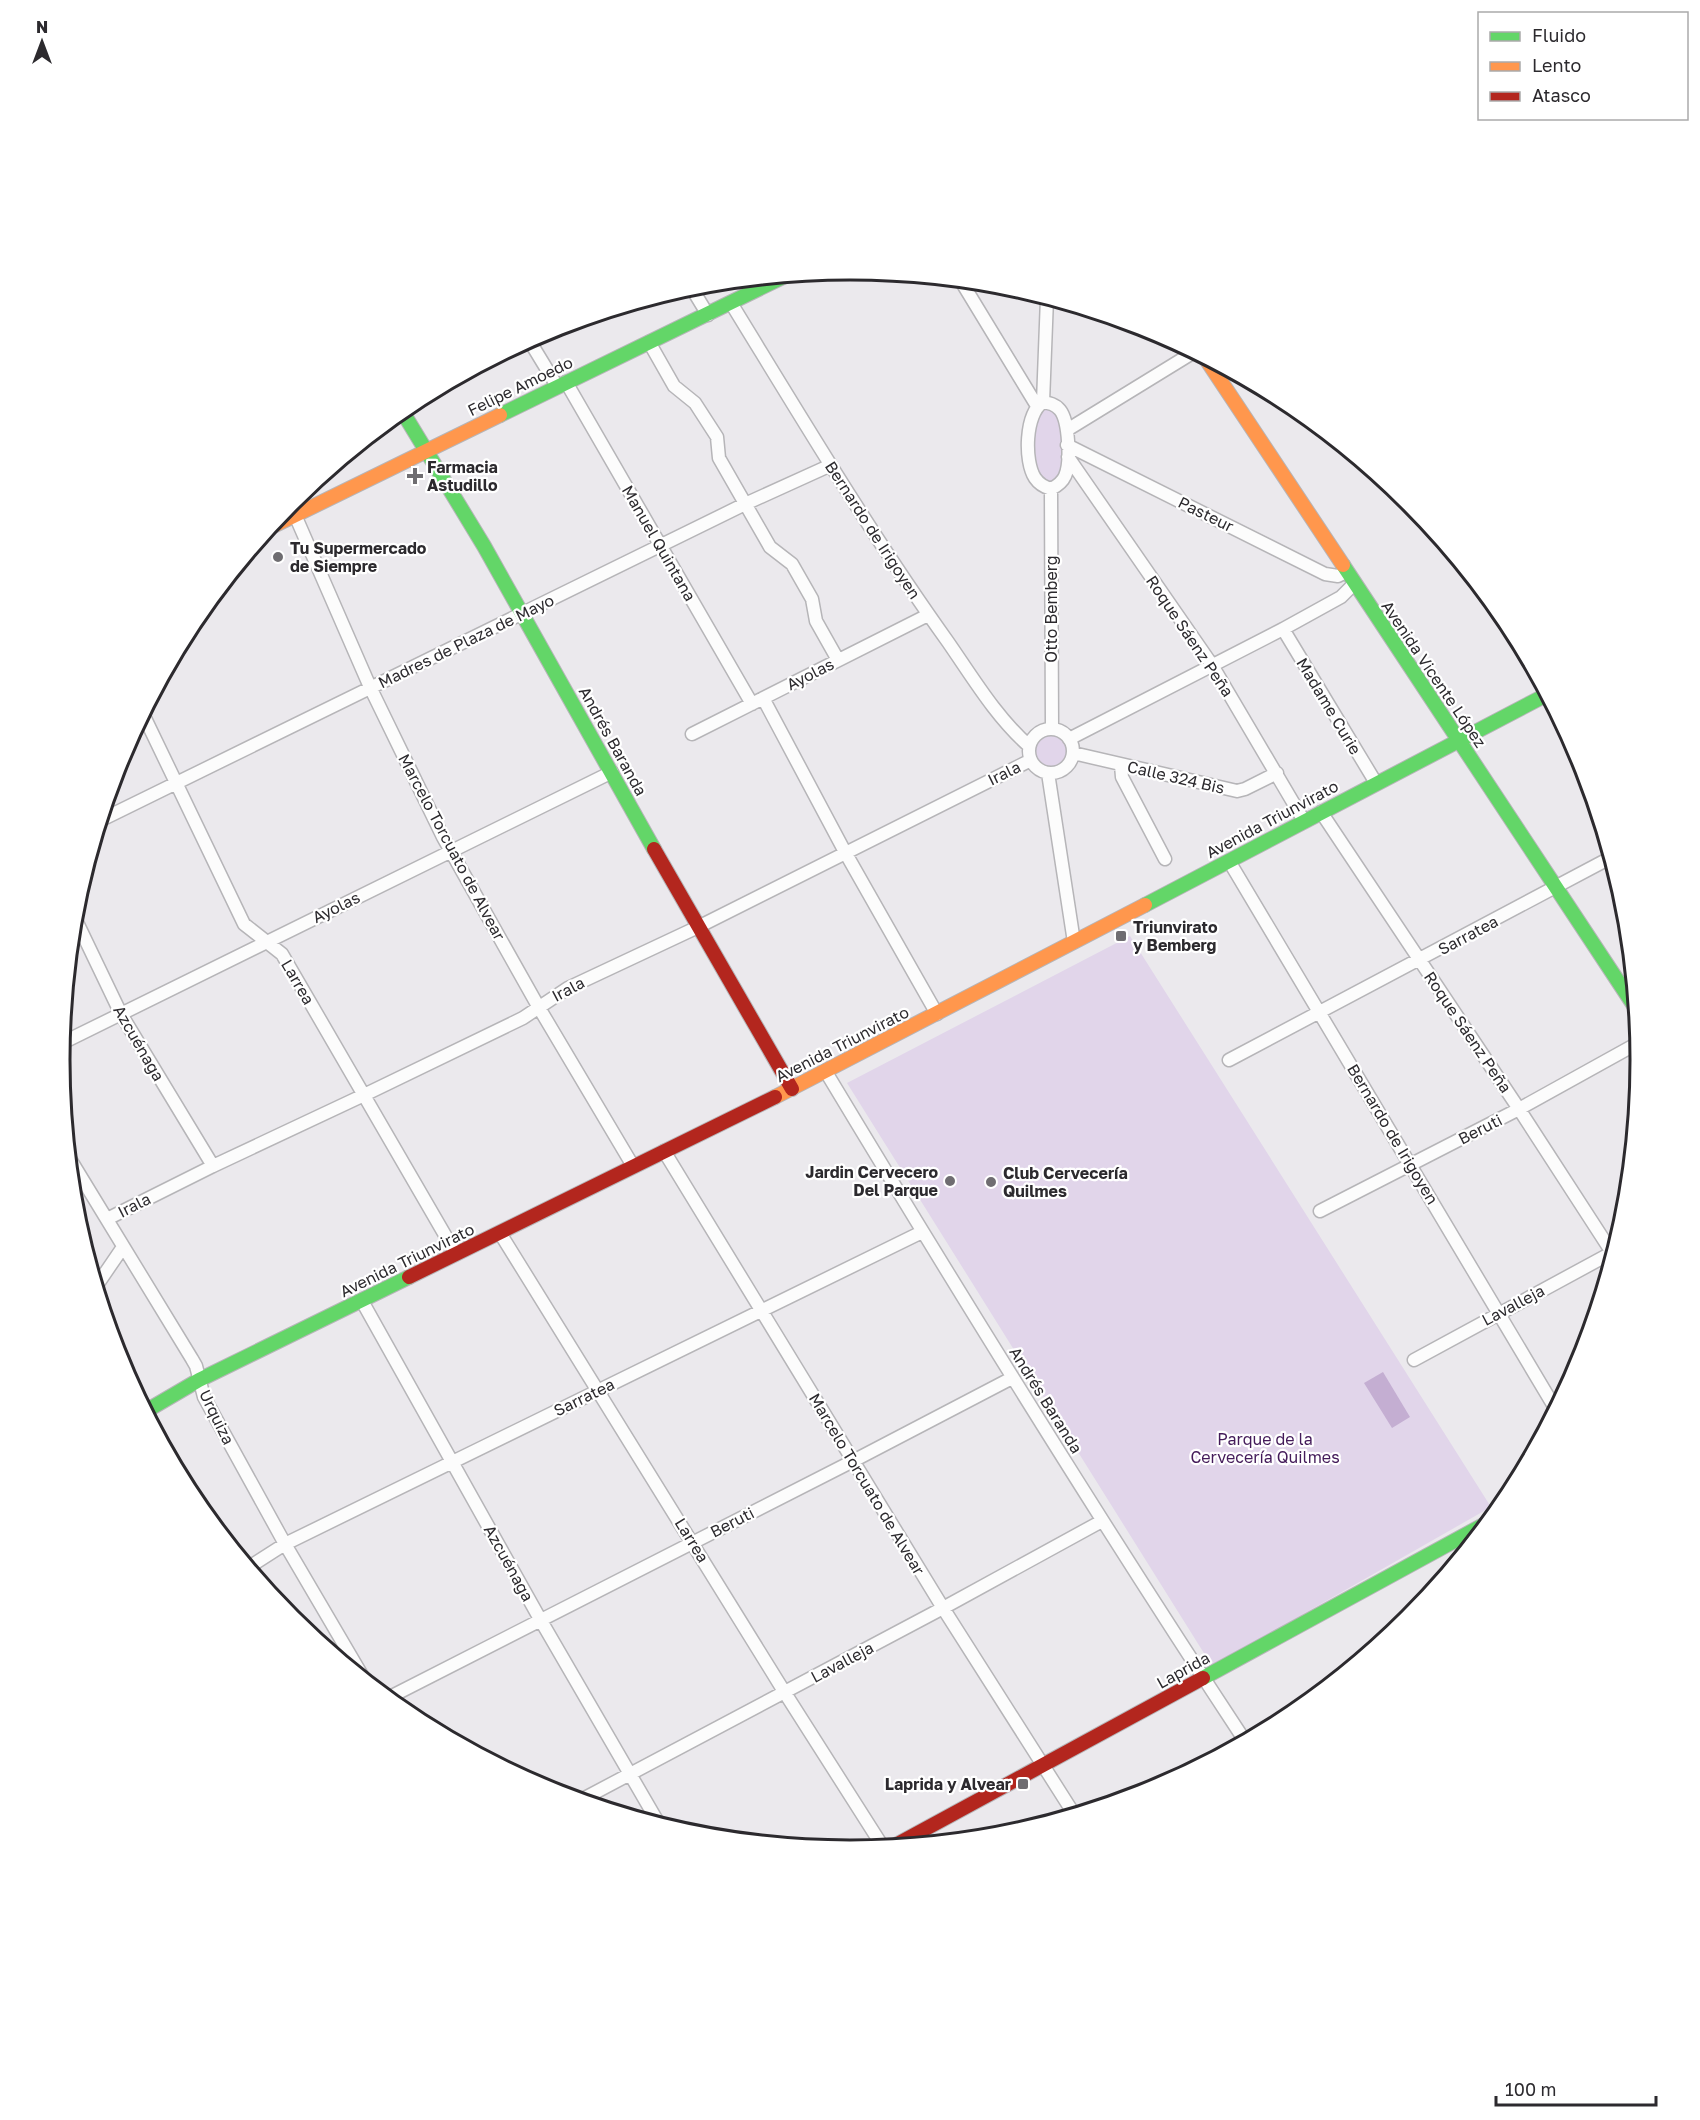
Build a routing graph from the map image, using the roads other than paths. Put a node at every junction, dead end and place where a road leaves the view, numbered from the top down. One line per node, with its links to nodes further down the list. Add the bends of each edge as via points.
1 (767, 285): 4 (street, Felipe Amoedo)
2 (966, 289): 12 (street)
3 (696, 295): 6 (street)
4 (731, 303): 6 (street, Felipe Amoedo); 17 (street, Bernardo de Irigoyen)
5 (1046, 306): 12 (street)
6 (708, 315): 7 (street, Felipe Amoedo)
7 (649, 342): 11 (street, Felipe Amoedo); 19 (street, via 674,386 694,403 717,437 719,458)
8 (535, 348): 11 (street, Manuel Quintana)
9 (1186, 357): 14 (street)
10 (1214, 371): 23 (street, Avenida Vicente López)
11 (561, 384): 15 (street, Felipe Amoedo); 22 (street, Manuel Quintana)
12 (1040, 404): 14 (street, via 1050,403 1060,410); 18 (street, via 1033,412 1029,430 1030,461 1034,477)
13 (407, 419): 15 (street, Andrés Baranda)
14 (1067, 430): 16 (street)
15 (427, 451): 20 (street, Felipe Amoedo); 24 (street, Andrés Baranda)
16 (1068, 451): 18 (street, via 1065,475); 23 (street, Pasteur, via 1325,574); 28 (street, Roque Sáenz Peña)
17 (831, 465): 19 (street, Madres de Plaza de Mayo); 25 (street, Bernardo de Irigoyen)
18 (1051, 489): 33 (street, Otto Bemberg)
19 (745, 504): 22 (street, Madres de Plaza de Mayo); 27 (street, via 770,547 792,564 812,598 816,621)
20 (295, 515): 21 (street, Felipe Amoedo); 29 (street, Marcelo Torcuato de Alvear)
21 (292, 517)
22 (661, 545): 24 (street, Madres de Plaza de Mayo); 31 (street, Manuel Quintana)
23 (1350, 578): 26 (street, via 1341,597); 36 (street, Avenida Vicente López)
24 (523, 615): 29 (street, Madres de Plaza de Mayo); 41 (street, Andrés Baranda)
25 (928, 615): 27 (street, Ayolas); 37 (street, Bernardo de Irigoyen, via 1007,725)
26 (1283, 629): 28 (street); 45 (street, Madame Curie)
27 (838, 660): 31 (street, Ayolas)
28 (1212, 665): 35 (street); 43 (street, Roque Sáenz Peña)
29 (370, 687): 44 (street, Madres de Plaza de Mayo); 49 (street, Marcelo Torcuato de Alvear)
30 (1540, 698): 36 (street, Avenida Triunvirato)
31 (758, 701): 34 (street, Ayolas); 50 (street, Manuel Quintana)
32 (147, 723): 44 (street, Larrea)
33 (1052, 729): 35 (street); 37 (street, via 1038,734)
34 (692, 734)
35 (1069, 739): 38 (street)
36 (1458, 741): 45 (street, Avenida Triunvirato); 54 (street, Avenida Vicente López)
37 (1029, 746): 39 (street)
38 (1072, 753): 40 (street, Calle 324 Bis); 42 (street, via 1067,766)
39 (1031, 760): 42 (street); 50 (street, Irala)
40 (1121, 765): 43 (street, Calle 324 Bis, via 1237,791); 51 (street, via 1122,777)
41 (612, 772): 49 (street, Ayolas); 55 (street, Andrés Baranda)
42 (1048, 773): 58 (street)
43 (1277, 773): 48 (street, Roque Sáenz Peña)
44 (176, 782): 47 (street, Madres de Plaza de Mayo); 57 (street, Larrea, via 244,924)
45 (1376, 783): 46 (street, Avenida Triunvirato)
46 (1321, 812): 48 (street, Avenida Triunvirato); 59 (street, Roque Sáenz Peña)
47 (110, 815)
48 (1304, 821): 52 (street, Avenida Triunvirato)
49 (451, 851): 57 (street, Ayolas); 61 (street, Marcelo Torcuato de Alvear)
50 (845, 852): 55 (street, Irala); 64 (street, Manuel Quintana)
51 (1164, 859)
52 (1229, 861): 58 (street, Avenida Triunvirato); 62 (street, Bernardo de Irigoyen)
53 (1604, 861): 54 (street, Sarratea)
54 (1556, 888): 59 (street, Sarratea); 60 (street, Avenida Vicente López)
55 (698, 927): 61 (street, Irala); 69 (street, Andrés Baranda)
56 (81, 931): 63 (street, Azcuénaga)
57 (267, 941): 63 (street, Ayolas); 70 (street, Larrea, via 282,954)
58 (1074, 942): 64 (street, Avenida Triunvirato)
59 (1420, 960): 62 (street, Sarratea); 71 (street, Roque Sáenz Peña)
60 (1627, 994)
61 (538, 1006): 70 (street, Irala, via 523,1018); 75 (street, Marcelo Torcuato de Alvear)
62 (1320, 1013): 67 (street, Sarratea); 73 (street, Bernardo de Irigoyen)
63 (121, 1014): 65 (street, Ayolas); 74 (street, Azcuénaga)
64 (937, 1014): 68 (street, Avenida Triunvirato)
65 (71, 1039)
66 (1630, 1048): 71 (street, Beruti)
67 (1229, 1060)
68 (826, 1072): 69 (street, Avenida Triunvirato); 81 (street, Andrés Baranda)
69 (792, 1089): 72 (street, Avenida Triunvirato)
70 (364, 1095): 74 (street, Irala); 85 (street, Larrea)
71 (1519, 1108): 73 (street, Beruti); 83 (street, Roque Sáenz Peña)
72 (664, 1151): 75 (street, Avenida Triunvirato); 89 (street, Marcelo Torcuato de Alvear)
73 (1411, 1164): 79 (street, Beruti); 90 (street, Bernardo de Irigoyen)
74 (213, 1166): 80 (street, Irala)
75 (633, 1166): 82 (street, Avenida Triunvirato)
76 (79, 1173): 78 (street, Urquiza)
77 (81, 1190): 78 (street)
78 (89, 1190): 80 (street, Urquiza)
79 (1320, 1211)
80 (107, 1218): 84 (street, Urquiza)
81 (922, 1232): 89 (street, Sarratea); 92 (street, Andrés Baranda)
82 (500, 1233): 85 (street, Avenida Triunvirato); 94 (street, Larrea)
83 (1607, 1244)
84 (123, 1247): 87 (street); 93 (street, Urquiza, via 192,1359)
85 (456, 1254): 88 (street, Avenida Triunvirato)
86 (1604, 1258): 90 (street, Lavalleja)
87 (102, 1278)
88 (362, 1301): 93 (street, Avenida Triunvirato); 98 (street, Azcuénaga)
89 (762, 1310): 94 (street, Sarratea); 97 (street, Marcelo Torcuato de Alvear)
90 (1499, 1312): 91 (street, Lavalleja); 95 (street, Bernardo de Irigoyen)
91 (1414, 1360)
92 (1012, 1377): 97 (street, Beruti); 99 (street, Andrés Baranda)
93 (199, 1380): 96 (street, Avenida Triunvirato); 102 (street, Urquiza, via 204,1397)
94 (599, 1390): 98 (street, Sarratea); 101 (street, Larrea)
95 (1551, 1401)
96 (152, 1407)
97 (853, 1461): 101 (street, Beruti); 104 (street, Marcelo Torcuato de Alvear)
98 (452, 1462): 102 (street, Sarratea); 105 (street, Azcuénaga)
99 (1102, 1521): 104 (street, Lavalleja); 107 (street, Andrés Baranda)
100 (1470, 1532): 107 (street, Laprida)
101 (693, 1542): 105 (street, Beruti); 108 (street, Larrea)
102 (285, 1544): 103 (street, Sarratea); 106 (street, Urquiza)
103 (255, 1563)
104 (943, 1608): 108 (street, Lavalleja); 111 (street, Marcelo Torcuato de Alvear)
105 (540, 1619): 109 (street, Beruti); 112 (street, Azcuénaga)
106 (353, 1660)
107 (1203, 1678): 110 (street, Andrés Baranda); 111 (street, Laprida)
108 (785, 1692): 112 (street, Lavalleja); 117 (street, Larrea)
109 (397, 1693)
110 (1241, 1735)
111 (1043, 1765): 114 (street, Marcelo Torcuato de Alvear); 116 (street, Laprida)
112 (630, 1774): 113 (street, Lavalleja); 115 (street, Azcuénaga)
113 (591, 1795)
114 (1070, 1808)
115 (653, 1814)
116 (910, 1837)
117 (879, 1839)

